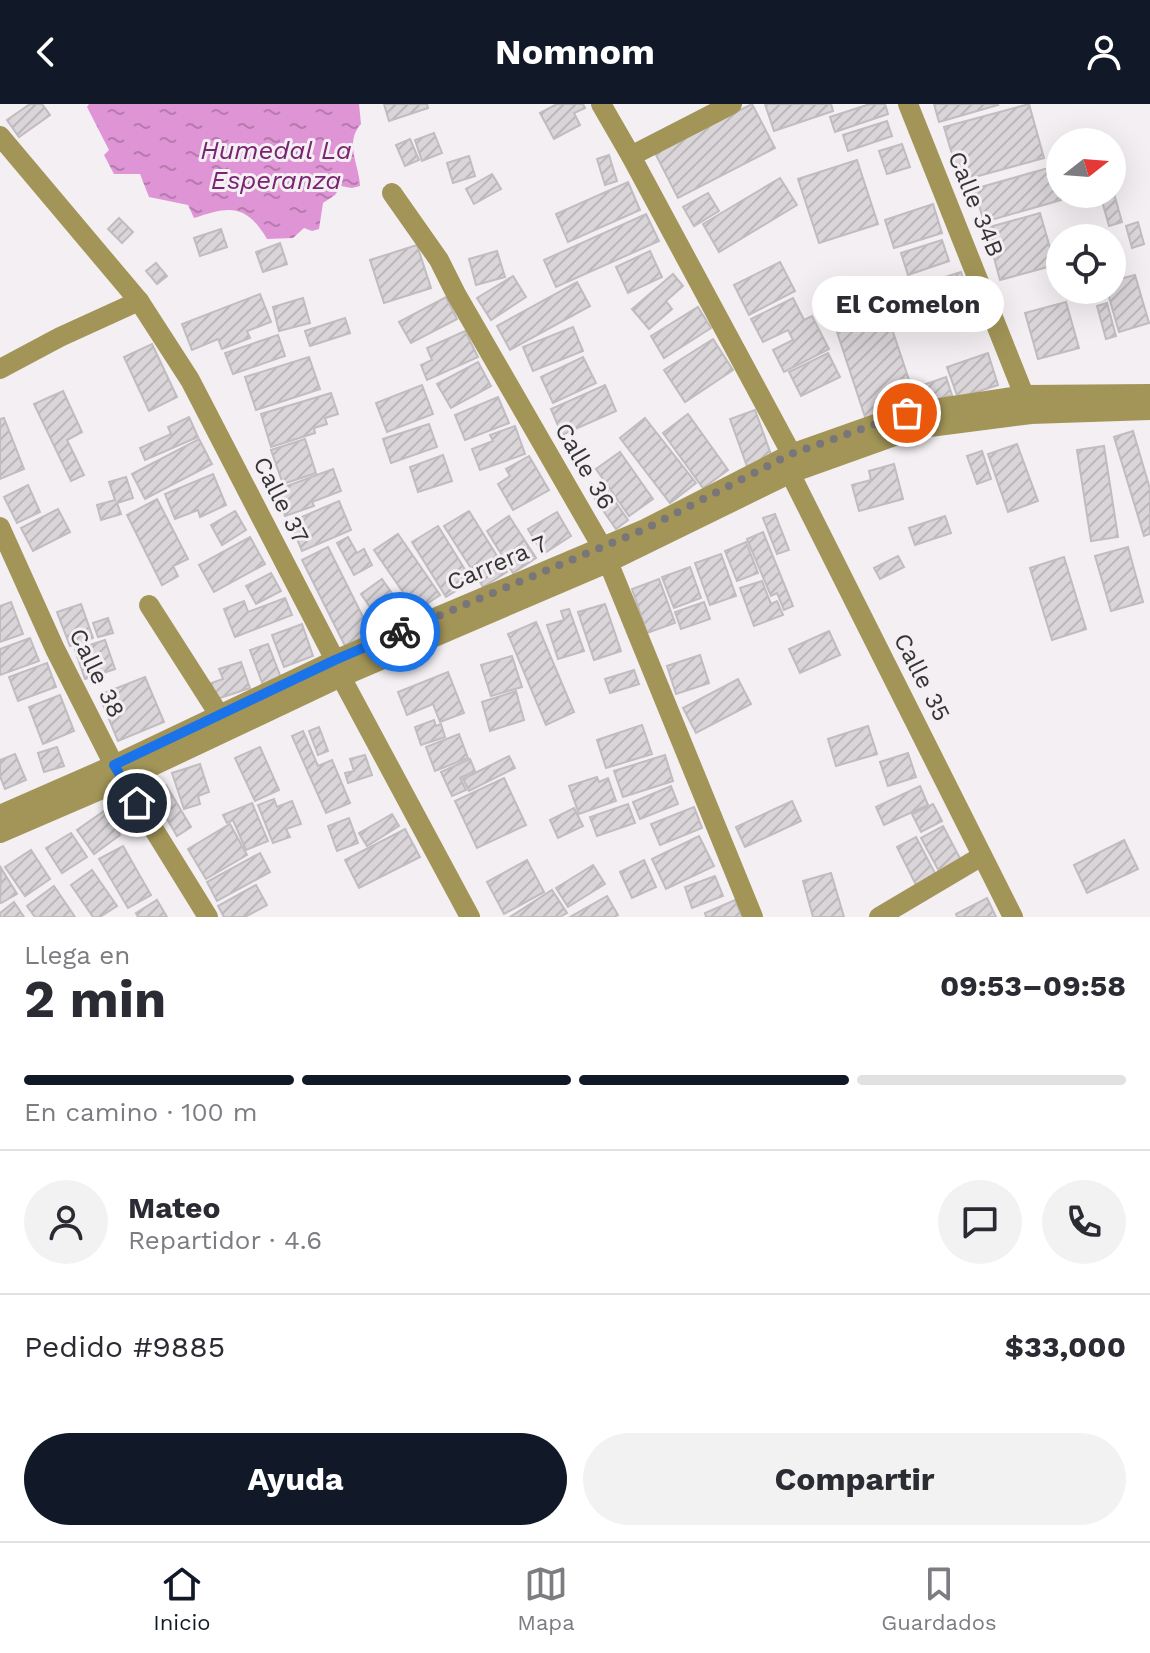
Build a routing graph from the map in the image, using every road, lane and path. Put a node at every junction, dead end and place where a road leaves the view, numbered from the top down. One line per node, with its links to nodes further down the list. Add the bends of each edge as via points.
1 (601, 104): 5 (street, Calle 35)
2 (732, 104): 5 (street)
3 (908, 104): 10 (street, Calle 34B)
4 (0, 136): 7 (street, Calle 37)
5 (631, 156): 12 (street, Calle 35)
6 (392, 193): 14 (street, Calle 36, via 439,260)
7 (139, 301): 8 (street); 16 (street, Calle 37, via 190,380)
8 (0, 369)
9 (1150, 394): 10 (street)
10 (1028, 405): 11 (street); 12 (street, Carrera 7, via 907,413)
11 (1150, 410)
12 (791, 464): 14 (street, Carrera 7, via 645,529); 20 (street, Calle 35)
13 (0, 527): 18 (street, Calle 38)
14 (605, 555): 16 (street, Carrera 7); 23 (street, Calle 36)
15 (149, 605): 17 (street)
16 (338, 669): 17 (street, Carrera 7); 22 (street, Calle 37)
17 (224, 723): 18 (street, Carrera 7)
18 (119, 773): 19 (street, Carrera 7); 21 (street, Calle 38)
19 (1, 827)
20 (982, 856): 24 (street); 25 (street, Calle 35)
21 (208, 917)
22 (470, 917)
23 (753, 917)
24 (879, 917)
25 (1013, 917)

